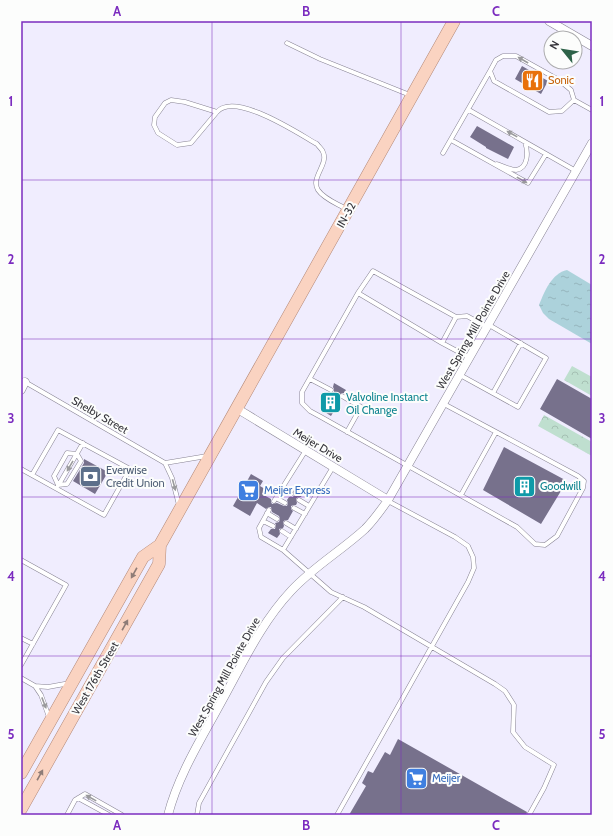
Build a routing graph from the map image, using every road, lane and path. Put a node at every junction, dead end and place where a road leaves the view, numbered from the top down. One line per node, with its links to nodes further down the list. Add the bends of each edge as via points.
1 (454, 21): 6 (main road, IN-32)
2 (549, 21): 4 (street)
3 (287, 43): 6 (lane)
4 (592, 46)
5 (490, 71): 7 (lane, via 494,81 549,112 562,111); 7 (lane, one-way to 5, via 571,90 559,80 516,56 503,56 496,60); 8 (lane)
6 (412, 96): 18 (main road, IN-32)
7 (574, 100): 9 (lane)
8 (469, 110): 11 (lane); 12 (lane, one-way to 8)
9 (592, 110)
10 (217, 112): 10 (lane, via 191,143 177,145 158,133 154,125 155,117 165,103 171,100); 18 (lane, via 229,106 258,112 318,144 324,159 316,180 317,189)
11 (451, 140): 14 (lane); 16 (lane)
12 (525, 142): 15 (lane); 16 (lane, via 528,150 527,159 521,168 514,170)
13 (592, 143): 17 (street, West Spring Mill Pointe Drive)
14 (443, 153)
15 (546, 154): 16 (lane, one-way to 15, via 528,184); 17 (lane)
16 (486, 160)
17 (576, 171): 21 (street, West Spring Mill Pointe Drive)
18 (348, 210): 33 (main road, IN-32)
19 (358, 293): 20 (lane, via 373,271); 22 (lane); 26 (lane)
20 (456, 317): 21 (lane, via 467,316); 22 (lane)
21 (488, 326): 23 (lane); 24 (street, West Spring Mill Pointe Drive)
22 (442, 343): 24 (lane)
23 (521, 343): 30 (lane); 30 (lane, via 546,358 518,408)
24 (470, 358): 25 (street, West Spring Mill Pointe Drive)
25 (460, 375): 30 (lane); 32 (street, West Spring Mill Pointe Drive)
26 (310, 379): 29 (lane); 34 (lane, via 302,392 302,403 310,411)
27 (25, 382): 28 (street); 40 (lane, Shelby Street)
28 (21, 390)
29 (331, 390)
30 (493, 393)
31 (342, 396): 34 (lane, via 361,407)
32 (444, 404): 35 (lane); 41 (street, West Spring Mill Pointe Drive)
33 (236, 408): 37 (street, Meijer Drive); 39 (main road, West 176th Street)
34 (347, 432): 41 (lane)
35 (496, 432): 48 (lane); 48 (lane, via 584,481 583,488 561,529 557,536 545,545 535,544 517,527)
36 (83, 443): 38 (lane); 44 (lane, via 58,430); 45 (lane, via 130,469 104,515)
37 (306, 450): 42 (street, Meijer Drive); 46 (lane)
38 (77, 454): 45 (lane, one-way to 45); 45 (lane, via 81,461 67,484); 45 (lane, via 67,453 54,476)
39 (210, 456): 40 (lane); 54 (main road, West 176th Street)
40 (165, 463): 54 (lane, one-way to 54, via 172,478)
41 (408, 465): 48 (lane); 50 (street, West Spring Mill Pointe Drive)
42 (333, 466): 50 (street, Meijer Drive); 52 (lane)
43 (21, 469): 44 (lane)
44 (32, 475): 45 (lane)
45 (57, 487)
46 (282, 489): 47 (lane); 51 (lane, via 275,499)
47 (290, 494)
48 (461, 495)
49 (299, 500): 52 (lane)
50 (388, 500): 66 (street, West Spring Mill Pointe Drive, via 365,528); 70 (lane, via 455,536 468,546 473,557 474,568 468,582)
51 (286, 503)
52 (309, 506): 55 (lane)
53 (294, 508): 55 (lane)
54 (180, 509): 63 (main road, West 176th Street)
55 (305, 514): 60 (lane)
56 (277, 519): 57 (lane, via 268,512)
57 (263, 521): 59 (lane); 64 (lane, via 259,528 261,537)
58 (286, 523): 60 (lane)
59 (273, 526)
60 (296, 529): 62 (lane)
61 (282, 531): 62 (lane)
62 (291, 537): 64 (lane)
63 (160, 545): 75 (main road, West 176th Street, one-way to 75, via 143,557); 80 (main road, West 176th Street, one-way to 63, via 159,564)
64 (283, 550): 66 (lane)
65 (21, 560): 69 (lane, via 66,585)
66 (308, 573): 67 (lane, via 331,592); 84 (street, West Spring Mill Pointe Drive, via 290,591 254,643 182,776)
67 (343, 597): 70 (lane); 85 (lane, via 283,658 269,678 199,803)
68 (21, 638): 69 (lane)
69 (33, 644): 72 (lane)
70 (432, 647): 86 (lane); 87 (lane, via 505,691 514,705 513,732 525,747 554,765)
71 (21, 654): 72 (lane)
72 (26, 657): 73 (lane)
73 (21, 665)
74 (21, 678): 76 (lane)
75 (72, 683): 76 (lane, via 48,687); 77 (main road, West 176th Street)
76 (35, 686): 77 (lane, one-way to 77)
77 (50, 721): 78 (main road, West 176th Street)
78 (21, 773)
79 (78, 798): 81 (lane); 82 (lane); 83 (lane, one-way to 79, via 85,794)
80 (21, 809)
81 (67, 815)
82 (109, 815)
83 (122, 815)
84 (168, 815)
85 (197, 815)
86 (337, 815)
87 (529, 815)

